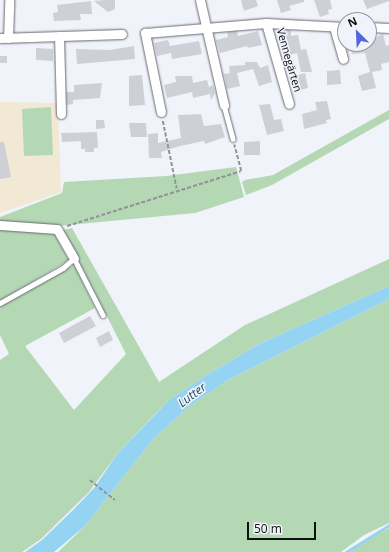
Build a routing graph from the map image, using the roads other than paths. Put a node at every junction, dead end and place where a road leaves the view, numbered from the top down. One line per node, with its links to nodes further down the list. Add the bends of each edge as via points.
1 (9, 0): 10 (street)
2 (200, 0): 4 (street)
3 (266, 23): 4 (street, Vennegärten); 5 (street, Vennegärten); 12 (street, Vennegärten)
4 (204, 27): 13 (street); 14 (street, Vennegärten, via 145,33)
5 (334, 27): 11 (street)
6 (377, 27): 7 (street)
7 (389, 28)
8 (122, 34): 9 (street)
9 (59, 36): 10 (street); 15 (street)
10 (4, 38)
11 (343, 59)
12 (289, 104)
13 (224, 105): 16 (lane)
14 (161, 112)
15 (61, 114)
16 (233, 139)
17 (0, 225): 18 (street, via 57,229)
18 (74, 258): 19 (lane, via 63,268); 20 (lane)
19 (0, 303)
20 (103, 315)

